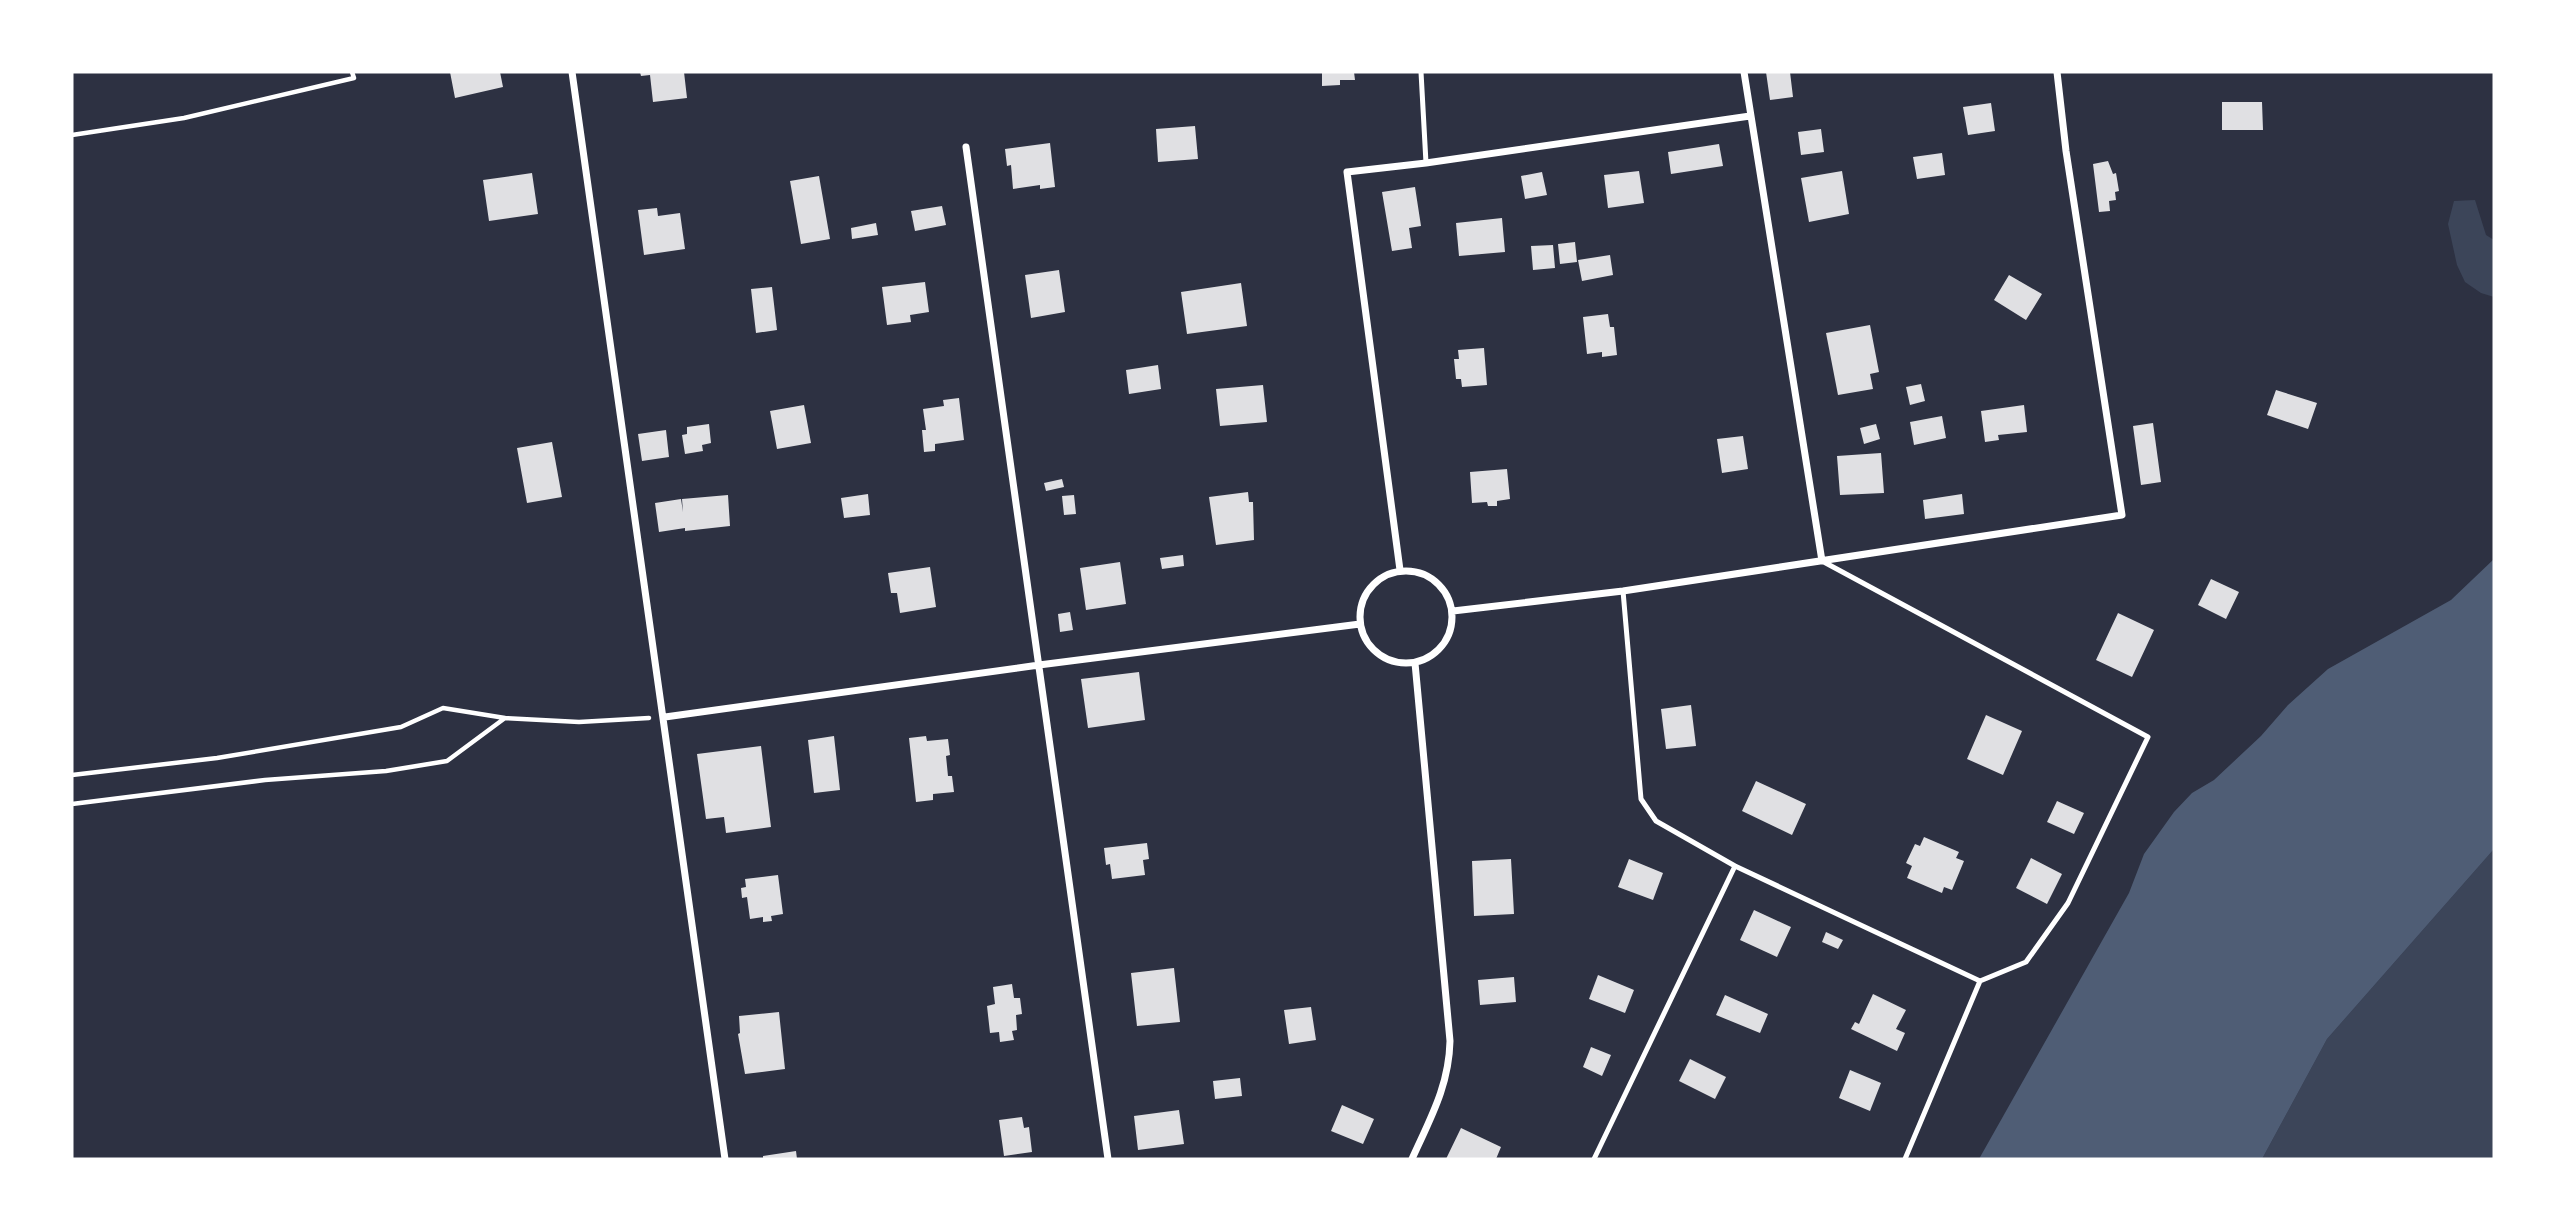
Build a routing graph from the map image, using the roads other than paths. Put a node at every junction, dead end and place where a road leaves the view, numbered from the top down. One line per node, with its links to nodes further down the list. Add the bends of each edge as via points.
1 (572, 72): 15 (street)
2 (1421, 72): 7 (lane)
3 (1744, 72): 5 (street)
4 (2056, 72): 8 (street, via 2122,515)
5 (1750, 116): 7 (street); 8 (street)
6 (966, 147): 14 (street)
7 (1426, 163): 9 (street, via 1347,172)
8 (1822, 561): 10 (street); 17 (lane, via 2148,737 2068,903 2026,962)
9 (1400, 570): 11 (street, via 1429,575 1445,591); 12 (street, via 1386,574 1365,595)
10 (1623, 591): 11 (street); 16 (lane, via 1641,799 1656,821)
11 (1453, 611): 13 (street, via 1452,628 1444,644)
12 (1360, 624): 13 (street, via 1374,650 1393,661); 14 (street)
13 (1415, 663): 20 (street, via 1450,1041 1441,1095)
14 (1039, 665): 15 (street); 19 (street)
15 (665, 718): 18 (street)
16 (1735, 866): 17 (lane); 21 (lane)
17 (1980, 981): 22 (lane)
18 (725, 1159)
19 (1108, 1159)
20 (1412, 1159)
21 (1594, 1159)
22 (1905, 1159)

